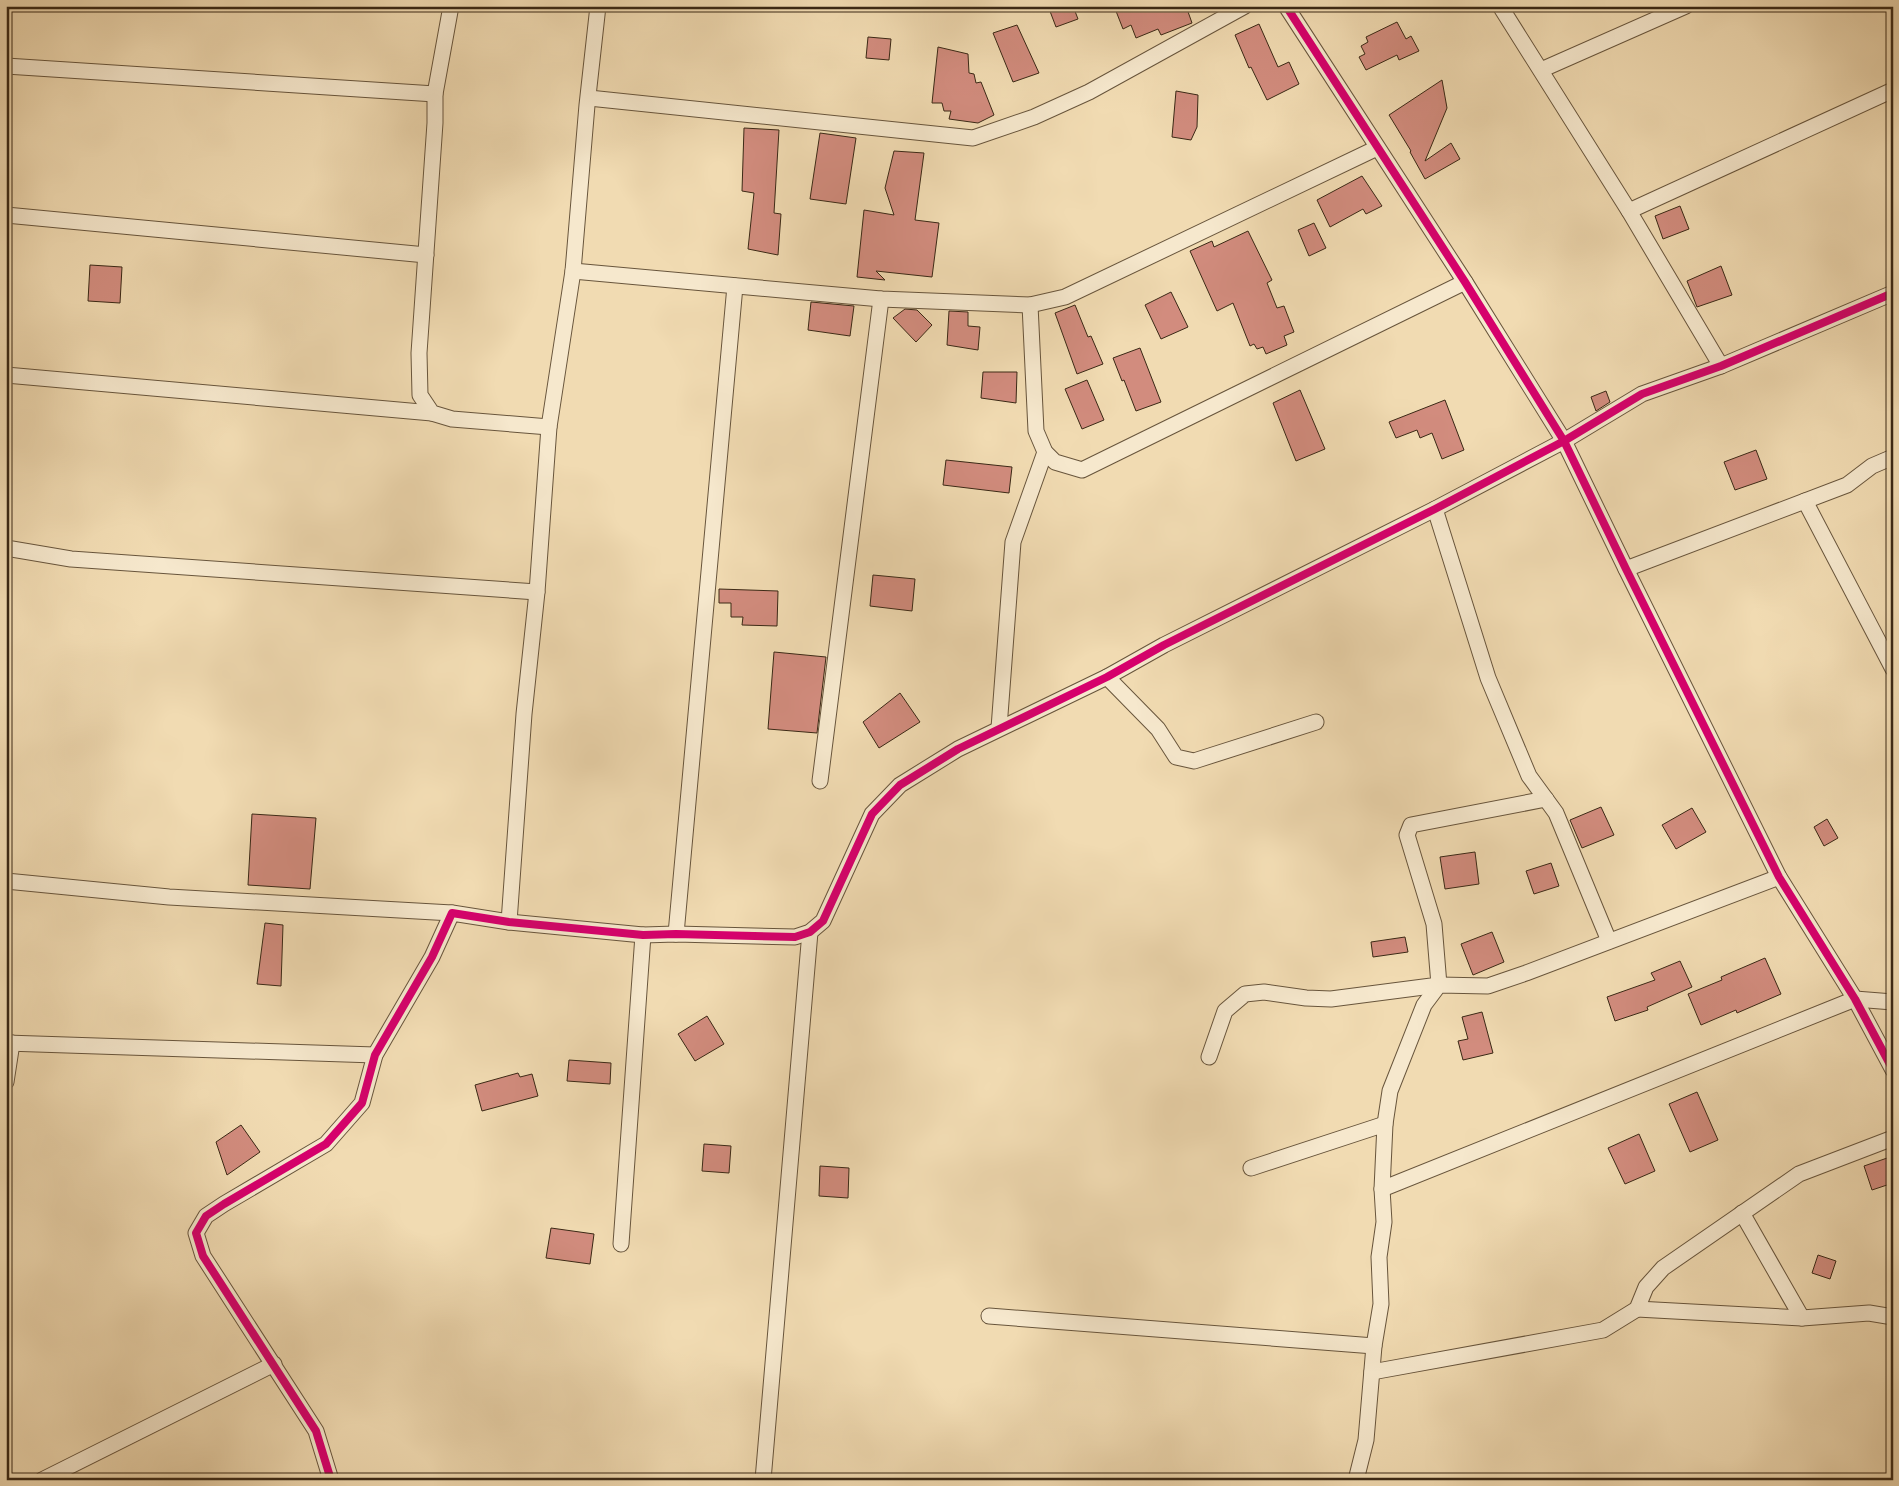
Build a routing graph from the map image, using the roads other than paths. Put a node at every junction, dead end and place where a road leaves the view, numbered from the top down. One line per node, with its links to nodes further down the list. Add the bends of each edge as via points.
1 (451, 6): 10 (street)
2 (598, 6): 11 (street)
3 (1245, 6): 11 (street, via 1088,92 1034,117 973,138)
4 (1286, 6): 12 (street)
5 (1500, 6): 8 (street)
6 (1686, 6): 8 (street)
7 (6, 66): 10 (street)
8 (1541, 70): 13 (street)
9 (1893, 90): 13 (street)
10 (435, 94): 15 (street)
11 (588, 98): 16 (street)
12 (1377, 148): 17 (street); 21 (street, via 1065,297)
13 (1629, 211): 22 (street)
14 (6, 215): 15 (street)
15 (426, 254): 24 (street, via 419,353 420,395)
16 (572, 271): 18 (street); 25 (street)
17 (1465, 282): 26 (street); 27 (street, via 1082,470 1055,462)
18 (735, 286): 20 (street); 45 (street)
19 (1893, 293): 22 (street)
20 (881, 300): 21 (street); 38 (street)
21 (1030, 306): 27 (street, via 1036,431)
22 (1722, 366): 26 (street, via 1642,394)
23 (6, 375): 24 (street)
24 (432, 413): 25 (street, via 452,419)
25 (550, 427): 33 (street)
26 (1564, 441): 30 (street); 32 (street)
27 (1045, 452): 37 (street, via 1013,542)
28 (1893, 457): 29 (street, via 1872,466 1847,484)
29 (1805, 501): 32 (street); 34 (street)
30 (1435, 509): 35 (street); 39 (street, via 1488,678 1529,776)
31 (6, 548): 33 (street, via 71,559)
32 (1626, 570): 40 (street)
33 (537, 592): 43 (street, via 524,714)
34 (1893, 669)
35 (1107, 676): 36 (street, via 1158,729 1176,757 1194,761); 37 (street)
36 (1316, 722)
37 (999, 728): 44 (street, via 900,785 872,814 822,921)
38 (820, 780)
39 (1546, 799): 47 (street, via 1556,813); 48 (street, via 1411,825 1407,835 1434,924)
40 (1779, 876): 47 (street); 49 (street)
41 (6, 881): 42 (street, via 179,897)
42 (452, 913): 43 (street); 52 (street, via 432,957)
43 (509, 922): 46 (street)
44 (810, 932): 45 (street, via 795,937); 71 (street)
45 (676, 934): 46 (street)
46 (643, 935): 61 (street)
47 (1609, 941): 48 (street, via 1488,986)
48 (1439, 985): 53 (street, via 1331,999 1264,992 1244,994 1225,1011); 56 (street, via 1424,1005 1390,1091)
49 (1855, 999): 50 (street); 54 (street); 59 (street)
50 (1893, 1002)
51 (9, 1043): 52 (street); 55 (street)
52 (375, 1055): 67 (street, via 362,1103 326,1144 206,1216 196,1233 203,1256)
53 (1209, 1057)
54 (1893, 1070)
55 (6, 1082)
56 (1385, 1124): 58 (street); 59 (street)
57 (1893, 1138): 60 (street, via 1799,1174)
58 (1252, 1168)
59 (1382, 1189): 66 (street, via 1381,1304)
60 (1742, 1213): 62 (street, via 1663,1268 1646,1287); 65 (street)
61 (620, 1244)
62 (1637, 1309): 65 (street); 68 (street, via 1602,1330)
63 (989, 1316): 66 (street)
64 (1893, 1317): 65 (street, via 1870,1313)
65 (1802, 1318)
66 (1374, 1346): 68 (street)
67 (274, 1364): 69 (street); 70 (street, via 316,1431)
68 (1372, 1372): 72 (street, via 1366,1440)
69 (42, 1480)
70 (331, 1480)
71 (763, 1480)
72 (1356, 1480)

